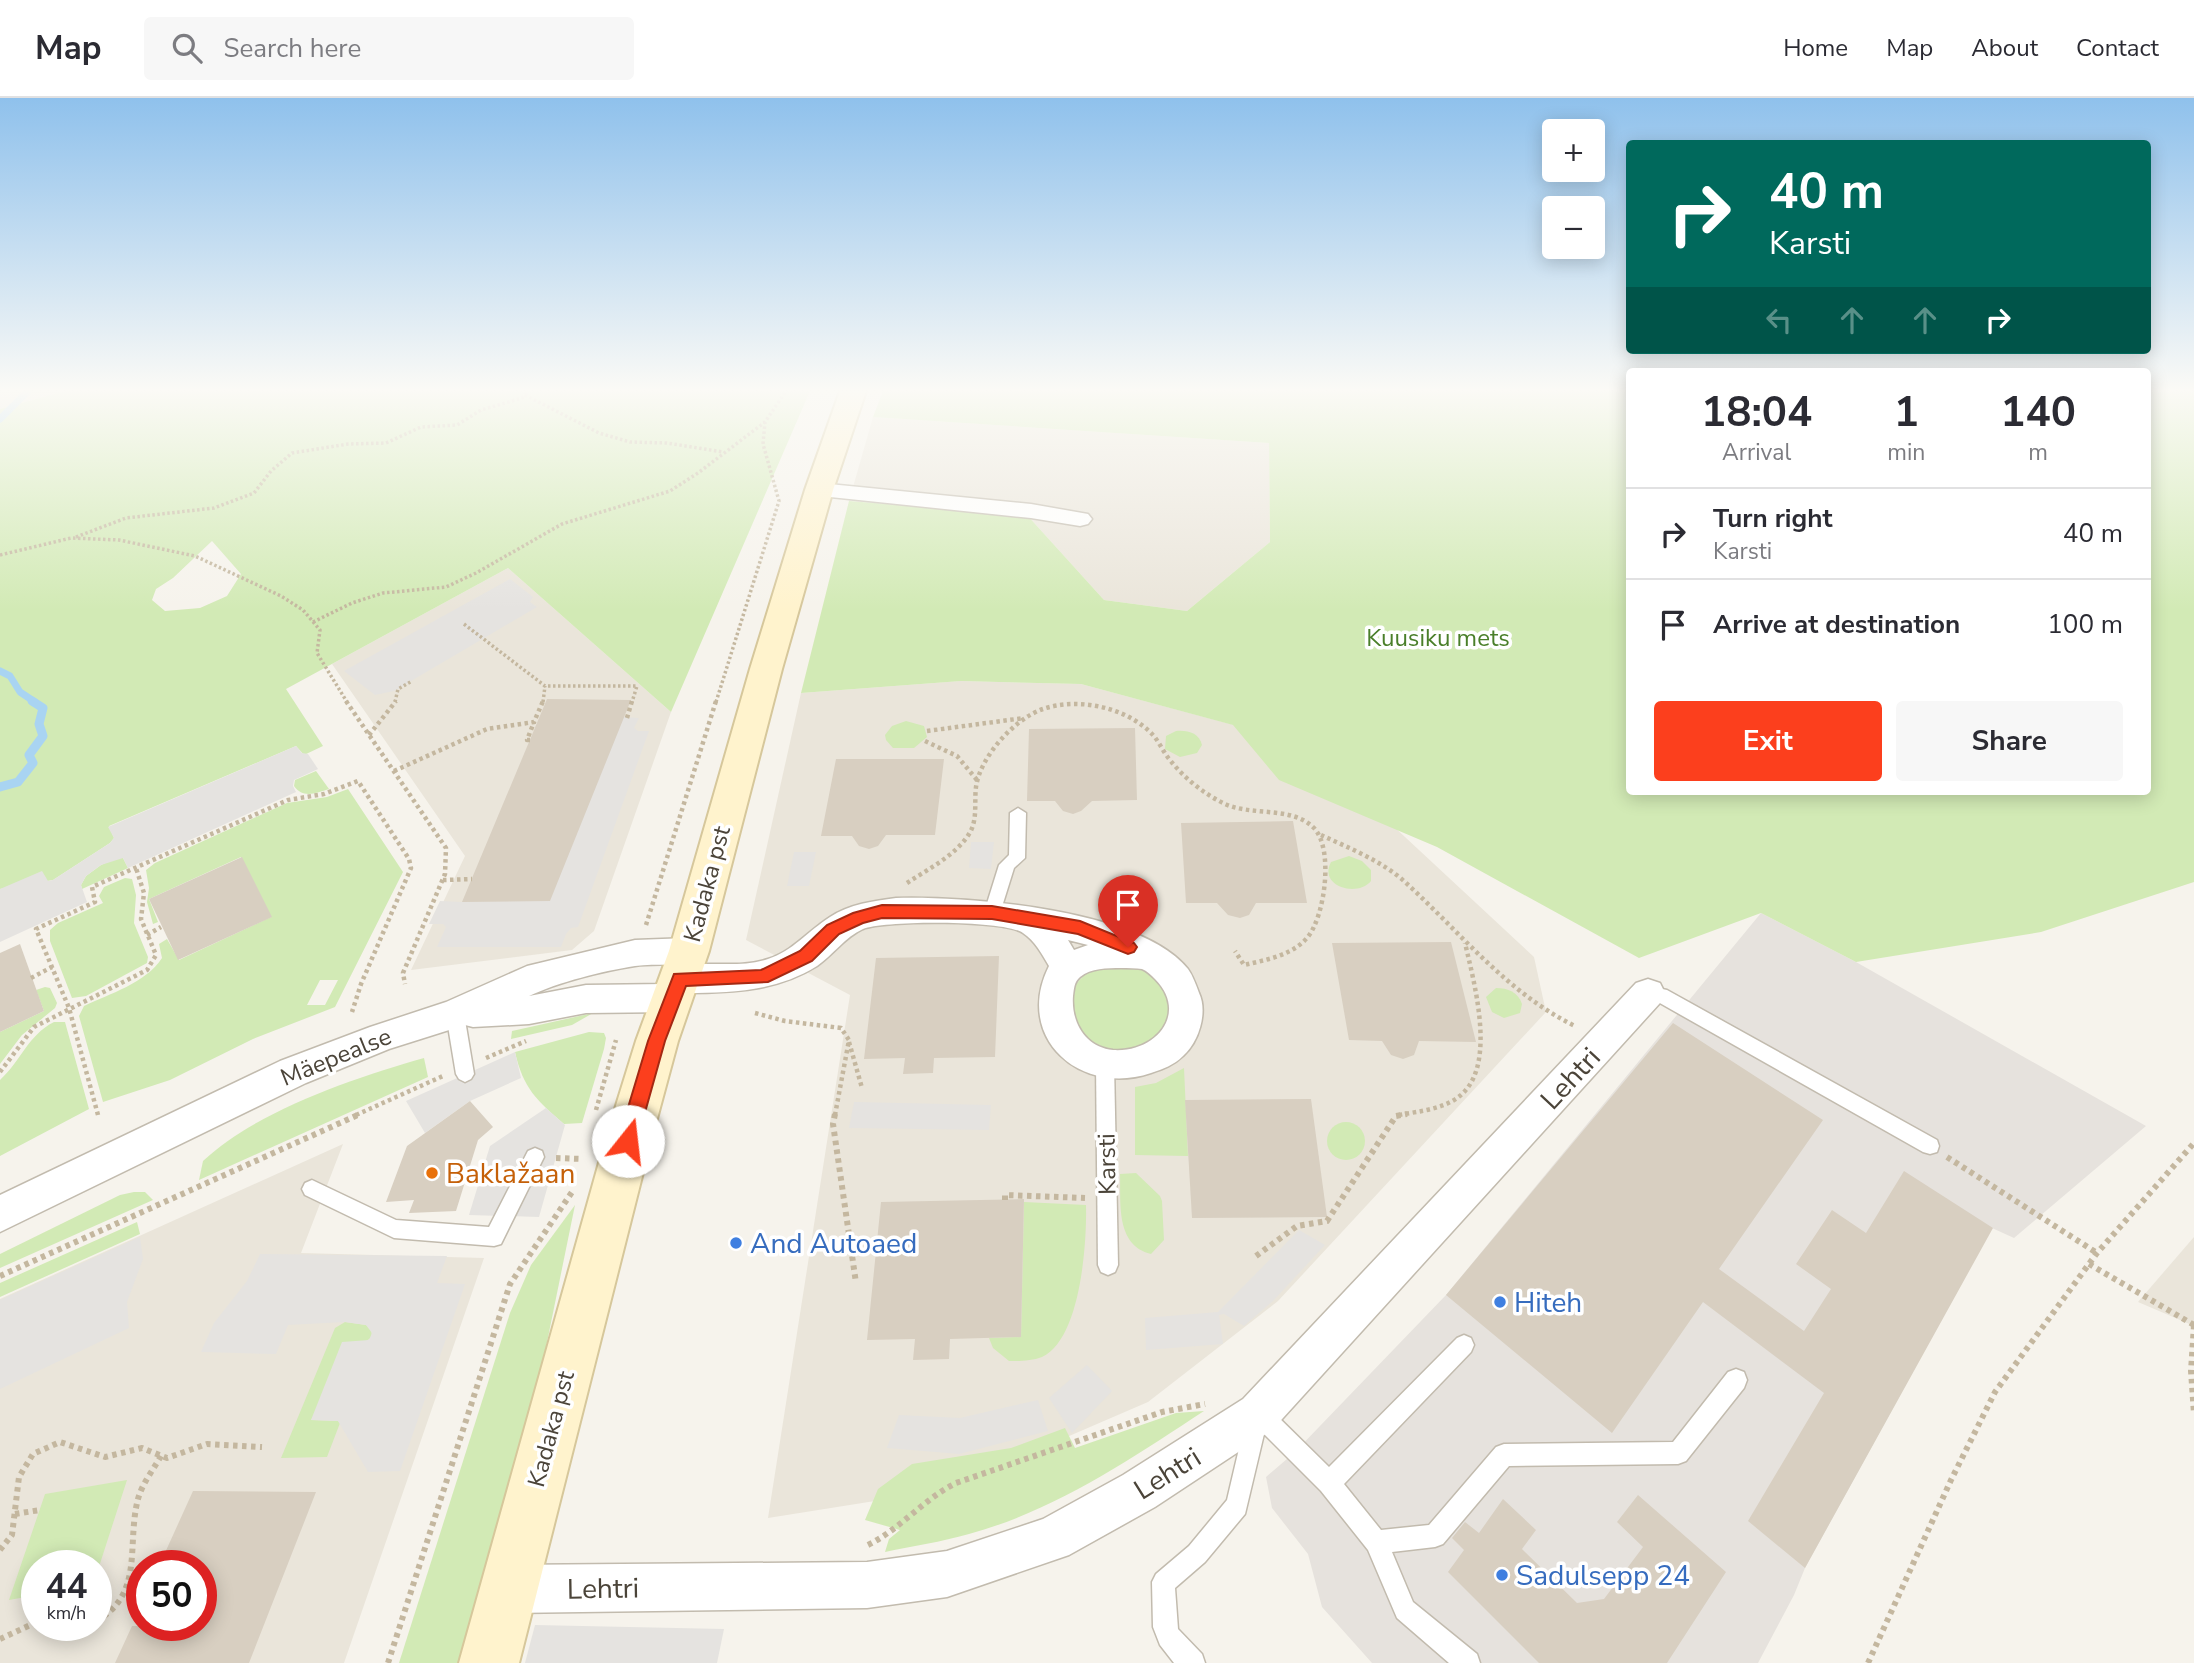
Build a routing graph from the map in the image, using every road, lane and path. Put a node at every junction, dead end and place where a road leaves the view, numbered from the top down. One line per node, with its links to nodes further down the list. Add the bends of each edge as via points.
1 (279, 464): 7 (path, via 254,493 214,508 126,518)
2 (708, 464): 9 (path, via 657,497 562,524 449,586 389,592)
3 (769, 464): 31 (path, via 779,501)
4 (828, 464): 5 (main road, Kadaka pst)
5 (819, 491): 6 (street); 38 (main road, Kadaka pst)
6 (1080, 519)
7 (71, 538): 8 (path); 9 (path, via 119,540 195,556 281,596)
8 (0, 555)
9 (313, 622): 17 (path, via 320,630 317,653)
10 (464, 624): 12 (path)
11 (412, 681): 17 (path, via 398,689 395,702)
12 (545, 686): 13 (path, via 637,686); 15 (path)
13 (626, 718)
14 (1024, 718): 16 (path); 21 (path); 23 (path, via 1066,706 1118,712 1156,736 1163,752 1209,796 1234,810 1294,815)
15 (534, 722): 18 (path); 20 (path, via 487,729)
16 (927, 731)
17 (369, 735): 20 (path)
18 (530, 740)
19 (925, 741): 21 (path, via 957,756)
20 (394, 771): 26 (path, via 446,848)
21 (977, 781): 27 (path, via 972,828 965,839)
22 (1018, 813): 28 (lane, via 1017,858 1007,865)
23 (1320, 835): 33 (path, via 1403,880); 34 (path, via 1326,856 1319,914 1307,938 1279,958 1244,965)
24 (136, 868): 32 (path, via 144,893 141,919); 36 (path, via 92,887 95,902 36,929); 43 (path, via 288,800 324,794 358,781 411,868)
25 (472, 879): 26 (path)
26 (443, 880): 40 (path, via 403,973)
27 (905, 885)
28 (992, 913): 29 (street); 38 (street, via 882,912 833,930 806,956 762,977)
29 (1030, 919): 35 (street, via 1080,928); 37 (street, via 1050,938)
30 (161, 927): 32 (path)
31 (642, 931)
32 (147, 935): 42 (path, via 156,955 147,970)
33 (1465, 943): 49 (path, via 1546,1012); 67 (path, via 1481,1012 1477,1068 1469,1086 1450,1102 1396,1116 1327,1221 1297,1226)
34 (1235, 951)
35 (1153, 957): 37 (street, via 1105,954); 50 (street, via 1180,983 1187,1005 1178,1039 1142,1062)
36 (52, 967): 39 (path); 42 (path)
37 (1067, 967): 50 (street, via 1054,1003 1057,1027 1070,1045)
38 (681, 976): 45 (street, via 529,1010); 45 (street, Mäepealse, via 635,953 539,976); 86 (main road, Kadaka pst, via 628,1141)
39 (31, 978)
40 (405, 984)
41 (1648, 993): 49 (street, Lehtri); 57 (lane, via 1661,995)
42 (69, 1007): 52 (path, via 34,1027); 55 (path)
43 (352, 1012)
44 (755, 1013): 48 (path, via 841,1028)
45 (454, 1014): 51 (lane); 65 (street, Mäepealse, via 293,1072)
46 (533, 1040): 51 (path)
47 (616, 1040): 54 (path)
48 (849, 1040): 53 (path); 71 (path, via 834,1124)
49 (1604, 1041): 76 (street, Lehtri)
50 (1105, 1063): 63 (lane, Karsti)
51 (464, 1071): 70 (path)
52 (0, 1072)
53 (862, 1088)
54 (594, 1115)
55 (98, 1116)
56 (2194, 1143): 66 (path)
57 (1930, 1146): 66 (path)
58 (584, 1149): 60 (path)
59 (535, 1157): 62 (lane, via 494,1237 394,1229)
60 (579, 1171)
61 (575, 1182): 90 (path, via 572,1194 510,1284)
62 (312, 1189)
63 (1107, 1198): 64 (path, via 1005,1195); 69 (lane, Karsti)
64 (1005, 1200)
65 (0, 1214)
66 (2097, 1253): 68 (path)
67 (1256, 1256)
68 (2089, 1264): 72 (path); 94 (path, via 1996,1392)
69 (1108, 1265)
70 (0, 1276)
71 (856, 1283)
72 (2194, 1325): 77 (path)
73 (1464, 1345): 80 (lane)
74 (1735, 1380): 83 (lane, via 1678,1453 1504,1455 1435,1536)
75 (1215, 1402): 84 (path, via 1162,1412 956,1483 880,1539)
76 (1258, 1414): 80 (lane); 86 (street, Lehtri, via 1139,1492 1053,1539 947,1574 867,1585); 92 (lane, via 1237,1506 1197,1554 1164,1582 1161,1621 1177,1651)
77 (2194, 1414)
78 (262, 1447): 79 (path, via 207,1444)
79 (161, 1456): 82 (path, via 142,1448 105,1457 60,1442 33,1454 19,1477); 87 (path, via 138,1498 124,1599)
80 (1329, 1483): 83 (lane)
81 (40, 1510): 82 (path)
82 (15, 1514): 85 (path, via 12,1535)
83 (1376, 1542): 93 (lane, via 1405,1610)
84 (855, 1548)
85 (0, 1550)
86 (509, 1589): 91 (main road, Kadaka pst)
87 (112, 1608)
88 (21, 1629): 89 (path)
89 (0, 1639)
90 (388, 1663)
91 (489, 1663)
92 (1193, 1663)
93 (1468, 1663)
94 (1868, 1663)

